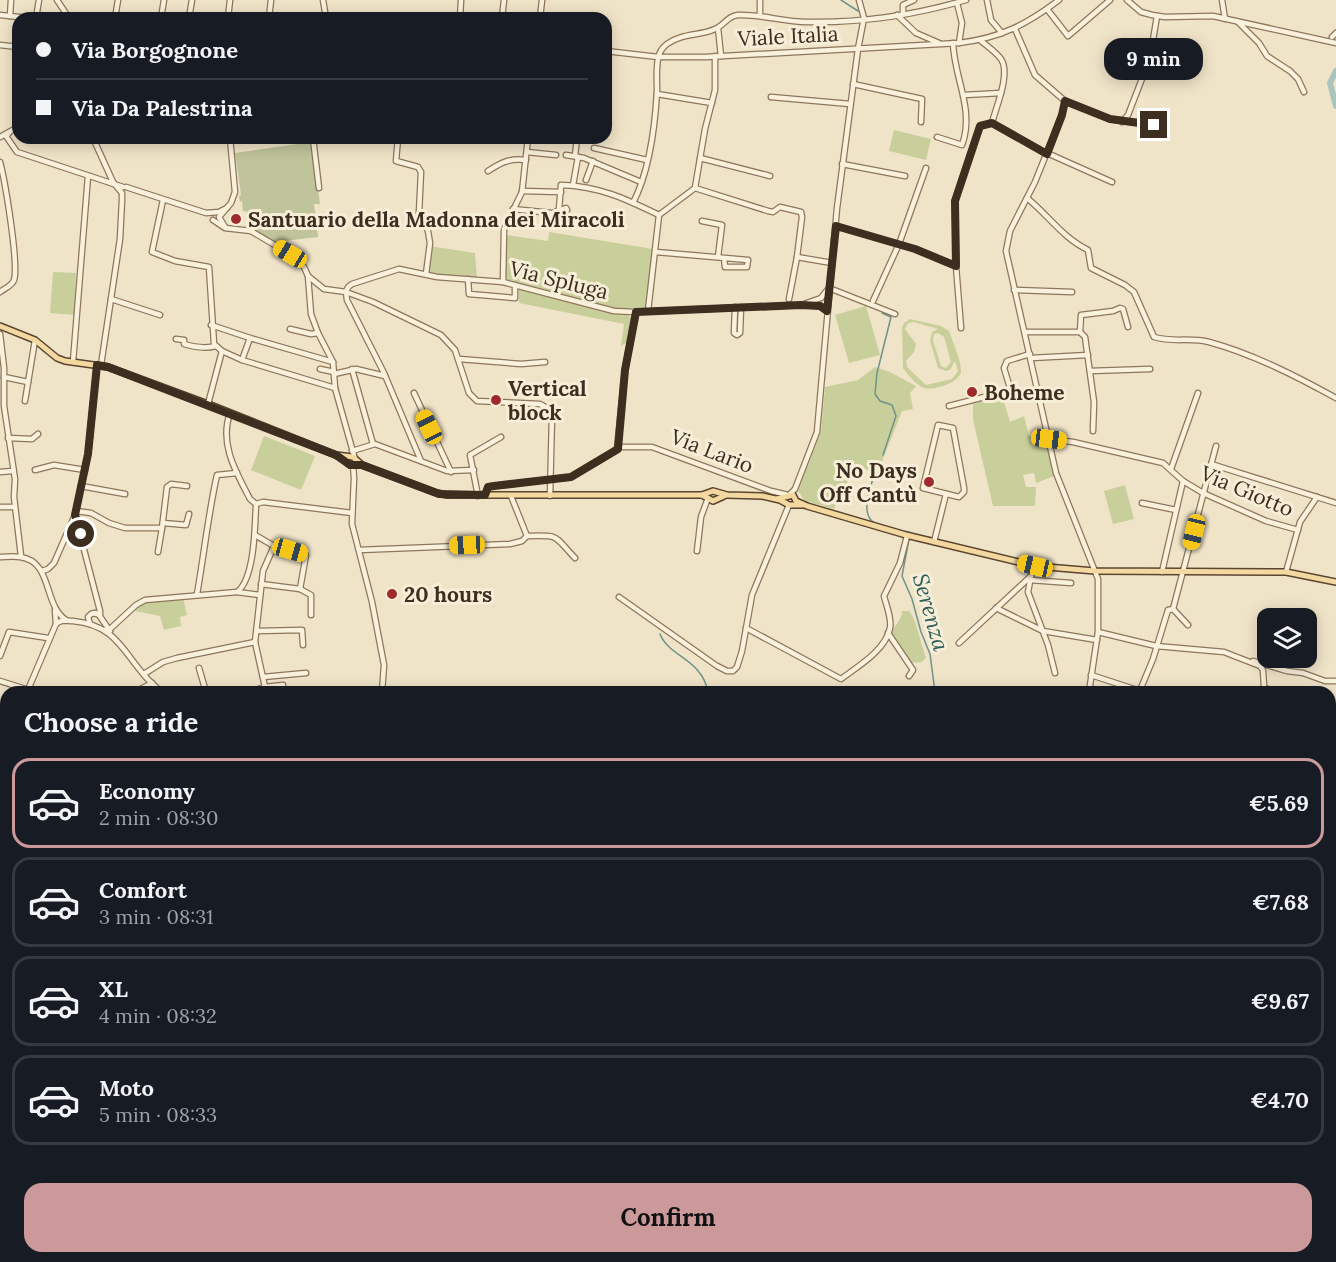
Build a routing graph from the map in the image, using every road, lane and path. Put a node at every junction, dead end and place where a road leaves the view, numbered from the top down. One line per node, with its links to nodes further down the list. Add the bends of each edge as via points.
1 (11, 0): 16 (street)
2 (760, 0): 17 (street)
3 (859, 0): 19 (street)
4 (914, 0): 13 (street, via 903,5)
5 (966, 0): 11 (street)
6 (987, 0): 24 (street, via 991,20)
7 (1059, 0): 12 (street, Viale Italia)
8 (1110, 0): 12 (street, via 1068,36)
9 (1127, 0): 18 (street, via 1141,12)
10 (1222, 0): 20 (street)
11 (957, 3): 13 (street); 27 (street, via 962,23)
12 (1047, 9): 23 (street, Viale Italia)
13 (903, 14): 15 (street)
14 (0, 15): 16 (street)
15 (897, 15): 19 (street); 28 (street, via 916,33)
16 (10, 16)
17 (760, 16): 19 (street, via 806,22); 22 (street, via 732,15)
18 (1157, 16): 20 (street); 43 (street, via 1150,58)
19 (864, 18): 29 (street)
20 (1225, 19): 21 (street)
21 (1238, 22): 25 (street, via 1319,40); 34 (street, via 1267,56 1298,79)
22 (718, 28): 31 (street); 32 (street, via 678,38 663,48)
23 (1015, 29): 24 (street, Viale Italia); 39 (street, via 1035,75)
24 (1002, 33): 26 (street, Viale Italia)
25 (1334, 39)
26 (980, 40): 27 (street, Viale Italia); 35 (street, via 1003,61)
27 (956, 43): 28 (street, Viale Italia); 37 (street, via 954,60)
28 (941, 44): 29 (street, Viale Italia)
29 (858, 49): 31 (street, Viale Italia); 33 (street)
30 (612, 52): 32 (street, Viale Italia)
31 (718, 56): 32 (street, Viale Italia); 40 (street)
32 (658, 57): 36 (street)
33 (853, 84): 41 (street); 42 (street, via 922,99)
34 (1304, 92)
35 (1001, 93): 37 (street); 44 (street)
36 (657, 94): 40 (street); 65 (street)
37 (964, 95): 49 (street, via 967,125 962,145)
38 (771, 97): 41 (street)
39 (1065, 101): 43 (street); 59 (street)
40 (712, 103): 63 (street)
41 (850, 104): 68 (street)
42 (921, 122)
43 (1122, 122): 45 (street)
44 (992, 123): 59 (street); 106 (street, via 980,126 955,201)
45 (1154, 125)
46 (12, 131): 47 (street)
47 (9, 133): 48 (street); 50 (street)
48 (0, 137): 50 (street)
49 (937, 137)
50 (7, 140): 71 (street, via 17,152)
51 (96, 144): 74 (street)
52 (231, 144): 89 (street, via 235,188)
53 (314, 144): 81 (street)
54 (397, 144): 107 (street, via 396,161 421,171 419,213 430,243)
55 (528, 144): 58 (street)
56 (577, 144): 62 (street)
57 (594, 148): 65 (street)
58 (527, 152): 60 (street); 64 (street)
59 (1047, 153): 78 (street); 86 (street)
60 (556, 155)
61 (567, 155): 62 (street)
62 (576, 156): 66 (street); 80 (street)
63 (700, 158): 72 (street); 82 (street)
64 (526, 160): 70 (street, via 513,158); 84 (street)
65 (647, 160): 77 (street)
66 (593, 161): 75 (street); 77 (street)
67 (0, 162): 114 (street, via 15,277)
68 (842, 164): 73 (street); 99 (street)
69 (926, 168): 101 (street)
70 (488, 171)
71 (88, 176): 76 (street); 147 (street)
72 (770, 176)
73 (905, 176)
74 (111, 178): 76 (street); 79 (street)
75 (586, 180)
76 (106, 182): 79 (street)
77 (641, 182): 88 (street)
78 (1112, 182)
79 (114, 184): 83 (street)
80 (573, 185): 85 (street, via 561,185); 88 (street, via 608,192)
81 (319, 188)
82 (695, 188): 93 (street); 103 (street, via 773,212 780,207 798,210 802,217)
83 (125, 190): 87 (street); 119 (street)
84 (522, 191): 85 (street); 90 (street)
85 (561, 192): 90 (street, via 557,210)
86 (1027, 198): 113 (street, via 1007,242); 162 (street, via 1068,239 1088,250 1091,267 1134,292 1154,338 1187,338 1230,347)
87 (164, 200): 91 (street); 129 (street, via 152,252 208,267)
88 (633, 203): 93 (street)
89 (227, 208): 92 (street); 94 (street)
90 (513, 209): 110 (street, via 504,229)
91 (203, 212): 92 (street); 96 (street)
92 (214, 212): 94 (street); 96 (street)
93 (659, 215): 102 (street)
94 (219, 217): 96 (street); 100 (street)
95 (724, 219): 98 (street)
96 (213, 220): 100 (street)
97 (702, 221): 98 (street)
98 (722, 225): 104 (street)
99 (836, 226): 101 (street); 105 (street)
100 (227, 229): 108 (street, via 251,231 297,259)
101 (899, 244): 106 (street); 120 (street)
102 (656, 252): 104 (street); 124 (street)
103 (797, 257): 105 (street); 118 (street)
104 (721, 258): 104 (street, via 748,260 747,267 725,267)
105 (832, 263): 112 (street)
106 (956, 266): 132 (street)
107 (426, 274): 109 (street, Via Spluga); 115 (street, Via Spluga, via 397,269 349,285)
108 (308, 276): 115 (street, via 324,288); 136 (street, via 310,314)
109 (468, 279): 110 (street, Via Spluga); 111 (street, via 469,294 515,298)
110 (503, 282): 111 (street, Via Spluga)
111 (516, 285): 126 (street, Via Spluga, via 614,311)
112 (829, 288): 117 (street); 121 (street); 127 (street)
113 (1014, 290): 116 (street); 134 (street)
114 (0, 292)
115 (346, 292): 145 (street, via 441,335); 156 (street)
116 (1072, 292)
117 (821, 298): 121 (street); 122 (street, Via Spluga)
118 (789, 299)
119 (111, 300): 128 (street); 150 (street)
120 (873, 301)
121 (828, 302): 125 (street)
122 (801, 305): 123 (street, Via Spluga); 125 (street, Via Spluga, via 820,306)
123 (738, 307): 123 (street, via 734,333 737,335 740,333); 124 (street, Via Spluga)
124 (648, 311): 126 (street, Via Spluga)
125 (827, 311): 198 (street, via 816,435)
126 (636, 312): 174 (street, via 625,370)
127 (895, 314)
128 (160, 315)
129 (211, 325): 138 (street); 141 (street)
130 (0, 326): 140 (main road)
131 (1128, 327): 135 (street, via 1123,309 1118,308 1083,314)
132 (961, 328)
133 (290, 329): 136 (street)
134 (1025, 332): 135 (street); 144 (street)
135 (1080, 332): 143 (street, via 1085,337)
136 (318, 333): 148 (street)
137 (0, 334): 157 (street)
138 (250, 338): 146 (street); 148 (street)
139 (176, 339): 141 (street, via 190,346)
140 (35, 340): 147 (main road, via 57,358); 158 (street)
141 (216, 346): 142 (street)
142 (222, 351): 146 (street); 164 (street)
143 (1088, 355): 144 (street); 154 (street)
144 (1031, 356): 165 (street, via 1007,361 1004,368 1008,391); 171 (street)
145 (459, 359): 149 (street); 186 (street, via 469,393 477,401 540,404 549,409)
146 (242, 360): 159 (street)
147 (73, 362): 150 (main road)
148 (333, 362): 155 (street)
149 (545, 362)
150 (99, 365): 164 (main road); 179 (street)
151 (320, 369): 155 (street)
152 (352, 369): 155 (street); 156 (street); 172 (street)
153 (1150, 369): 154 (street)
154 (1090, 370): 167 (street)
155 (334, 373): 159 (street)
156 (385, 376): 176 (street)
157 (4, 378): 158 (street); 170 (street)
158 (28, 382): 163 (street)
159 (335, 388): 175 (street)
160 (414, 393): 184 (street)
161 (1198, 393): 181 (street)
162 (1336, 398)
163 (25, 401)
164 (208, 404): 166 (main road)
165 (949, 406)
166 (230, 412): 175 (main road); 185 (street, via 225,437)
167 (1093, 431)
168 (38, 434): 170 (street, via 32,439)
169 (501, 437): 180 (street, via 470,454)
170 (8, 438): 182 (street)
171 (1049, 439): 181 (street, Via Giotto, via 1163,463); 224 (street, via 1056,473)
172 (373, 444): 175 (street); 176 (street)
173 (1216, 446): 177 (street)
174 (618, 449): 186 (street, Via Lario, via 574,476); 198 (street, Via Lario, via 657,448)
175 (353, 461): 190 (main road, via 439,494); 206 (street)
176 (421, 461): 184 (street)
177 (1211, 464): 191 (street); 197 (street)
178 (35, 470): 179 (street, via 54,465)
179 (85, 470): 188 (street)
180 (474, 470): 184 (street); 190 (street)
181 (1171, 470): 187 (street, Via Giotto)
182 (13, 471): 183 (street); 203 (street)
183 (0, 472)
184 (451, 472)
185 (237, 473): 201 (street, via 250,500); 234 (street, via 217,475)
186 (550, 480): 190 (street, Via Lario, via 488,487); 195 (street)
187 (1183, 481): 191 (street, Via Giotto); 204 (street)
188 (81, 486): 192 (street); 205 (street)
189 (187, 486): 208 (street, via 167,487)
190 (480, 493): 194 (main road)
191 (1203, 493): 209 (street, Via Giotto); 226 (street)
192 (125, 494)
193 (946, 494): 193 (street, via 959,497 964,488 953,428 938,425 923,488); 210 (street)
194 (511, 496): 195 (main road); 212 (street)
195 (550, 496): 196 (main road)
196 (710, 497): 198 (main road, via 754,495); 217 (street, via 701,517)
197 (1317, 497): 199 (street); 209 (street)
198 (789, 500): 213 (main road); 248 (street, via 752,595)
199 (1336, 502)
200 (1142, 503): 204 (street)
201 (256, 504): 206 (street); 211 (street)
202 (0, 507): 203 (street)
203 (14, 507): 219 (street)
204 (1176, 510): 225 (street)
205 (76, 513): 208 (street, via 91,513 109,523 135,528); 223 (street, via 54,564); 240 (street, via 100,609)
206 (352, 513): 216 (street)
207 (189, 514): 208 (street, via 186,525)
208 (163, 525): 218 (street)
209 (1298, 530): 227 (street)
210 (937, 533): 213 (street, via 931,538); 214 (street)
211 (255, 535): 215 (street); 233 (street, via 246,578)
212 (527, 536): 216 (street, via 510,543); 221 (street, via 552,535)
213 (909, 536): 214 (main road); 253 (street, via 884,596 890,620)
214 (934, 542): 222 (main road)
215 (274, 546): 231 (street); 232 (street, via 306,555)
216 (359, 550): 281 (street, via 384,665)
217 (697, 551)
218 (158, 552)
219 (21, 556): 220 (street); 223 (street)
220 (0, 557)
221 (575, 558)
222 (1035, 566): 224 (main road); 228 (street)
223 (42, 571): 238 (street)
224 (1095, 571): 225 (main road); 252 (street)
225 (1161, 572): 226 (main road)
226 (1184, 572): 227 (main road); 239 (street)
227 (1286, 572): 229 (main road)
228 (1030, 578): 230 (street); 237 (street); 251 (street, via 1028,592)
229 (1336, 582)
230 (1071, 583)
231 (261, 584): 232 (street); 235 (street)
232 (300, 589): 241 (street, via 311,595)
233 (237, 592): 234 (street); 235 (street)
234 (197, 594): 249 (street, via 145,600)
235 (260, 595): 250 (street)
236 (619, 597): 248 (street, via 722,669 733,671)
237 (996, 608): 251 (street); 257 (street)
238 (55, 609): 243 (street); 245 (street)
239 (1173, 609): 247 (street); 259 (street, via 1168,610)
240 (98, 615): 242 (street); 246 (street, via 98,624); 249 (street)
241 (311, 615)
242 (88, 617): 244 (street); 246 (street)
243 (66, 620): 244 (street); 245 (street)
244 (78, 621): 246 (street)
245 (56, 624): 254 (street)
246 (92, 625): 249 (street)
247 (1188, 625)
248 (746, 628): 253 (street, via 841,679 875,653)
249 (109, 630): 265 (street)
250 (257, 631): 256 (street); 258 (street, via 302,630)
251 (1043, 632): 255 (street); 264 (street)
252 (1098, 632): 255 (street); 259 (street)
253 (888, 633): 267 (street, via 913,670)
254 (48, 638): 260 (street, via 9,632); 275 (street)
255 (1097, 640): 266 (street)
256 (255, 642): 265 (street, via 163,662); 268 (street)
257 (959, 643)
258 (303, 645)
259 (1156, 646): 261 (street, via 1224,652); 285 (street)
260 (0, 656)
261 (1247, 660): 270 (street); 286 (street, via 1263,670)
262 (199, 668): 278 (street)
263 (306, 673): 268 (street)
264 (1055, 673)
265 (144, 674): 271 (street)
266 (1091, 675): 272 (street); 282 (street)
267 (909, 676)
268 (263, 677): 279 (street)
269 (0, 681): 274 (street)
270 (1336, 681)
271 (152, 683): 276 (street); 277 (street)
272 (1113, 683): 283 (street); 284 (street)
273 (283, 685): 280 (street)
274 (15, 686)
275 (29, 686)
276 (146, 686)
277 (155, 686)
278 (204, 686)
279 (265, 686)
280 (274, 686)
281 (382, 686)
282 (1090, 686)
283 (1113, 686)
284 (1122, 686)
285 (1142, 686)
286 (1264, 686)

